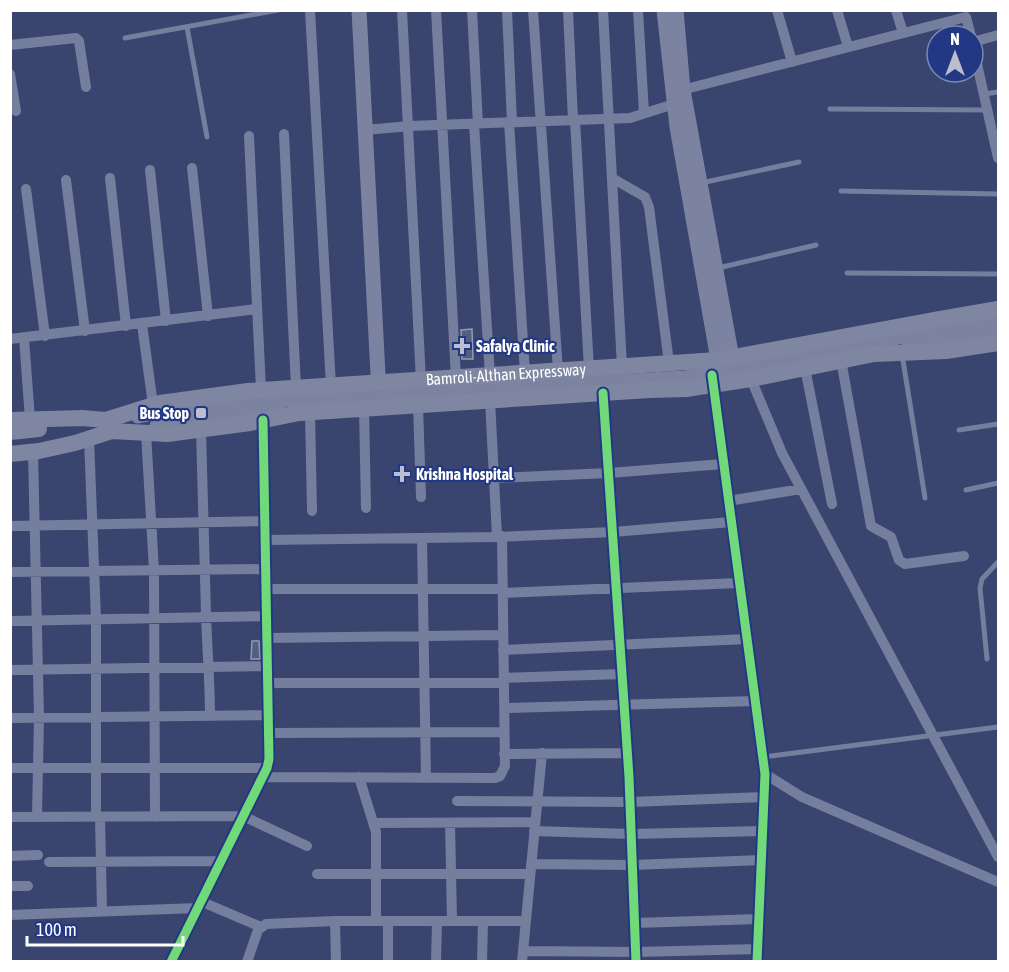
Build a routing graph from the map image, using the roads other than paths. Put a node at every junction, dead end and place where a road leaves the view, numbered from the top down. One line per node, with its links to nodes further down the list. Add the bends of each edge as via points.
1 (232, 10): 19 (lane)
2 (278, 10): 19 (lane)
3 (309, 10): 89 (street)
4 (359, 10): 44 (street)
5 (402, 10): 43 (street)
6 (436, 10): 42 (street)
7 (472, 10): 41 (street)
8 (507, 10): 40 (street)
9 (533, 10): 39 (street)
10 (568, 10): 38 (street)
11 (603, 10): 37 (street)
12 (638, 10): 36 (street)
13 (664, 10): 32 (street)
14 (676, 10): 32 (street)
15 (777, 10): 26 (street)
16 (837, 10): 25 (street)
17 (896, 10): 22 (street)
18 (956, 15): 20 (street, via 966,17); 22 (street)
19 (234, 19): 21 (lane)
20 (968, 24)
21 (187, 27): 23 (lane); 47 (lane)
22 (903, 33): 25 (street)
23 (125, 39)
24 (10, 45): 29 (street, via 76,38)
25 (848, 47): 26 (street)
26 (792, 62): 32 (street)
27 (10, 74): 35 (street)
28 (982, 84): 31 (street)
29 (86, 87)
30 (999, 92): 31 (lane)
31 (984, 94): 34 (street)
32 (676, 95): 36 (street); 55 (street); 84 (street)
33 (830, 109): 34 (lane)
34 (988, 110): 48 (street)
35 (16, 111)
36 (644, 113): 37 (street)
37 (609, 118): 38 (street); 53 (street)
38 (574, 120): 39 (street); 82 (street)
39 (542, 121): 40 (street); 83 (street)
40 (510, 122): 41 (street); 85 (street)
41 (476, 124): 42 (street); 86 (street)
42 (442, 125): 43 (street); 87 (street)
43 (410, 126): 44 (street); 88 (street)
44 (365, 130): 92 (street)
45 (284, 134): 93 (street)
46 (249, 136): 63 (street)
47 (207, 137)
48 (999, 158)
49 (799, 162): 55 (lane)
50 (192, 168): 65 (street)
51 (150, 170): 67 (street)
52 (110, 178): 69 (street)
53 (612, 178): 79 (street, via 640,194 650,207); 80 (street)
54 (66, 180): 70 (street)
55 (700, 183): 60 (street)
56 (26, 189): 72 (street)
57 (841, 191): 58 (lane)
58 (999, 194)
59 (816, 245): 60 (lane)
60 (715, 268): 84 (street)
61 (847, 273): 62 (lane)
62 (999, 274)
63 (257, 309): 65 (street); 90 (street)
64 (999, 309): 84 (main road, Bamroli-Althan Expressway, via 939,318)
65 (208, 316): 67 (street)
66 (999, 318): 75 (street)
67 (166, 321): 68 (street)
68 (142, 324): 69 (street); 95 (street)
69 (126, 326): 70 (street)
70 (85, 331): 72 (street)
71 (999, 332): 75 (street, via 942,340)
72 (45, 336): 73 (street)
73 (24, 338): 74 (street); 106 (street)
74 (10, 339)
75 (875, 342): 84 (street, Bamroli-Althan Expressway)
76 (999, 343): 77 (main road, via 946,351)
77 (902, 352): 78 (main road); 117 (lane)
78 (841, 360): 81 (main road); 133 (street, via 872,526 891,537 904,564)
79 (669, 363): 80 (main road, Bamroli-Althan Expressway); 84 (main road, Bamroli-Althan Expressway)
80 (622, 367): 82 (main road, Bamroli-Althan Expressway)
81 (805, 368): 84 (main road); 119 (street)
82 (589, 369): 83 (main road, Bamroli-Althan Expressway)
83 (558, 371): 85 (main road, Bamroli-Althan Expressway)
84 (728, 371): 91 (main road, via 686,389); 92 (street, Bamroli-Althan Expressway, via 685,378); 110 (street); 114 (street)
85 (525, 373): 86 (main road, Bamroli-Althan Expressway)
86 (490, 376): 87 (main road, Bamroli-Althan Expressway)
87 (456, 378): 88 (main road, Bamroli-Althan Expressway)
88 (421, 381): 92 (main road, Bamroli-Althan Expressway)
89 (331, 386): 92 (main road, Bamroli-Althan Expressway); 93 (main road, Bamroli-Althan Expressway)
90 (261, 390): 93 (main road, Bamroli-Althan Expressway); 95 (main road, Bamroli-Althan Expressway)
91 (603, 393): 94 (main road); 111 (street)
92 (380, 395): 93 (street, Bamroli-Althan Expressway); 96 (main road); 97 (main road)
93 (302, 400): 97 (main road); 99 (main road); 101 (street, via 244,400 170,410); 121 (street)
94 (490, 400): 96 (main road); 112 (street)
95 (153, 405): 101 (main road, Bamroli-Althan Expressway)
96 (417, 405): 116 (street)
97 (363, 408): 120 (street)
98 (10, 420): 106 (main road)
99 (263, 420): 102 (main road); 122 (street)
100 (999, 424): 103 (lane)
101 (109, 425): 105 (main road); 106 (main road, Bamroli-Althan Expressway, via 82,417); 107 (main road)
102 (201, 430): 105 (main road); 123 (street)
103 (960, 430)
104 (10, 432): 106 (main road)
105 (146, 433): 125 (street)
106 (36, 436): 107 (main road); 108 (main road); 109 (main road); 128 (street)
107 (82, 441): 126 (street)
108 (10, 446)
109 (10, 454)
110 (723, 464): 111 (street); 118 (street)
111 (609, 473): 112 (street); 129 (street)
112 (494, 477): 130 (street)
113 (999, 483): 115 (lane)
114 (801, 489): 118 (street); 182 (street)
115 (966, 490)
116 (421, 497)
117 (925, 498)
118 (728, 501): 124 (street)
119 (832, 504)
120 (366, 508)
121 (312, 511)
122 (265, 521): 123 (street); 132 (street)
123 (205, 522): 125 (street); 135 (street)
124 (731, 522): 129 (street); 141 (street)
125 (152, 523): 126 (street); 137 (street)
126 (92, 525): 128 (street); 138 (street)
127 (10, 526): 128 (street)
128 (35, 526): 140 (street)
129 (613, 532): 130 (street); 142 (street)
130 (499, 536): 131 (street); 145 (street)
131 (422, 537): 132 (street); 144 (street)
132 (266, 540): 136 (street)
133 (964, 556)
134 (999, 562): 158 (lane, via 982,579 980,588)
135 (205, 569): 136 (street); 137 (street); 147 (street)
136 (266, 569): 143 (street)
137 (154, 570): 138 (street); 148 (street)
138 (94, 571): 140 (street); 149 (street)
139 (10, 572): 140 (street)
140 (36, 572): 150 (street)
141 (739, 583): 142 (street); 155 (street)
142 (616, 588): 145 (street); 156 (street)
143 (266, 589): 144 (street); 146 (street)
144 (423, 589): 145 (street); 153 (street)
145 (502, 591): 152 (street)
146 (267, 616): 147 (street); 154 (street)
147 (206, 617): 148 (street); 160 (street)
148 (154, 618): 149 (street); 161 (street)
149 (96, 619): 150 (street); 163 (street)
150 (38, 620): 151 (street); 162 (street)
151 (10, 621)
152 (503, 635): 153 (street); 157 (street)
153 (424, 636): 154 (street); 168 (street)
154 (267, 638): 159 (street)
155 (747, 639): 156 (street); 169 (street)
156 (620, 645): 157 (street); 165 (street)
157 (503, 650): 166 (street)
158 (987, 659)
159 (268, 666): 160 (street); 167 (street)
160 (210, 667): 161 (street); 174 (street)
161 (154, 668): 163 (street); 173 (street)
162 (39, 669): 163 (street); 164 (street); 175 (street)
163 (96, 669): 176 (street)
164 (10, 670)
165 (622, 674): 166 (street); 170 (street)
166 (504, 680): 168 (street); 171 (street)
167 (268, 683): 168 (street); 172 (street)
168 (424, 683): 179 (street)
169 (755, 701): 170 (street); 186 (street)
170 (624, 705): 171 (street); 184 (street)
171 (504, 708): 180 (street)
172 (269, 715): 174 (street); 181 (street)
173 (154, 716): 174 (street); 176 (street); 190 (street)
174 (210, 716)
175 (39, 717): 176 (street); 177 (street); 188 (street)
176 (96, 717): 189 (street)
177 (10, 718)
178 (999, 727): 182 (lane)
179 (426, 732): 180 (street); 181 (street); 194 (street)
180 (504, 732): 185 (street)
181 (269, 733): 191 (street)
182 (932, 734): 186 (lane); 212 (street)
183 (542, 753): 184 (street); 185 (street); 197 (street)
184 (627, 753): 198 (street)
185 (504, 754): 194 (street, via 503,773 495,778)
186 (763, 757): 192 (street)
187 (10, 768): 188 (street)
188 (38, 768): 189 (street); 201 (street)
189 (95, 768): 190 (street); 202 (street)
190 (154, 768): 191 (street); 203 (street)
191 (265, 773): 193 (street); 199 (street)
192 (765, 774): 195 (street); 222 (street, via 802,797)
193 (359, 777): 194 (street); 204 (street)
194 (426, 778)
195 (764, 797): 198 (street); 207 (street)
196 (457, 801): 197 (street)
197 (537, 801): 198 (street); 206 (street)
198 (630, 802): 208 (street)
199 (243, 816): 203 (street); 209 (street); 214 (street)
200 (10, 817): 201 (street)
201 (37, 817): 202 (street)
202 (98, 817): 203 (street); 216 (street)
203 (155, 817)
204 (374, 823): 205 (street); 220 (street)
205 (450, 823): 206 (street); 221 (street)
206 (535, 827): 208 (street); 218 (street)
207 (763, 831): 208 (street); 213 (street)
208 (631, 834): 217 (street)
209 (307, 846)
210 (10, 855): 211 (street)
211 (38, 855)
212 (999, 857)
213 (762, 860): 217 (street); 228 (street)
214 (220, 861): 216 (street); 225 (street)
215 (49, 862): 216 (street)
216 (101, 862): 226 (street)
217 (633, 865): 218 (street); 236 (street)
218 (531, 869): 221 (street); 235 (street)
219 (317, 874): 220 (street)
220 (377, 874): 221 (street); 230 (street)
221 (451, 874): 233 (street)
222 (999, 882)
223 (10, 886): 224 (street)
224 (28, 886)
225 (199, 904): 226 (street); 237 (street); 241 (street)
226 (102, 911): 227 (street)
227 (10, 915)
228 (759, 919): 236 (street); 238 (street)
229 (335, 921): 230 (street); 237 (street); 243 (street)
230 (376, 921): 231 (street)
231 (388, 921): 232 (street); 244 (street)
232 (437, 921): 233 (street); 245 (street)
233 (452, 921): 234 (street)
234 (483, 921): 235 (street); 246 (street)
235 (526, 921): 239 (street)
236 (635, 923): 240 (street)
237 (261, 927): 242 (street)
238 (758, 949): 240 (street); 247 (street)
239 (522, 956): 240 (street)
240 (636, 957)
241 (171, 962)
242 (247, 962)
243 (336, 962)
244 (388, 962)
245 (436, 962)
246 (482, 962)
247 (757, 962)

